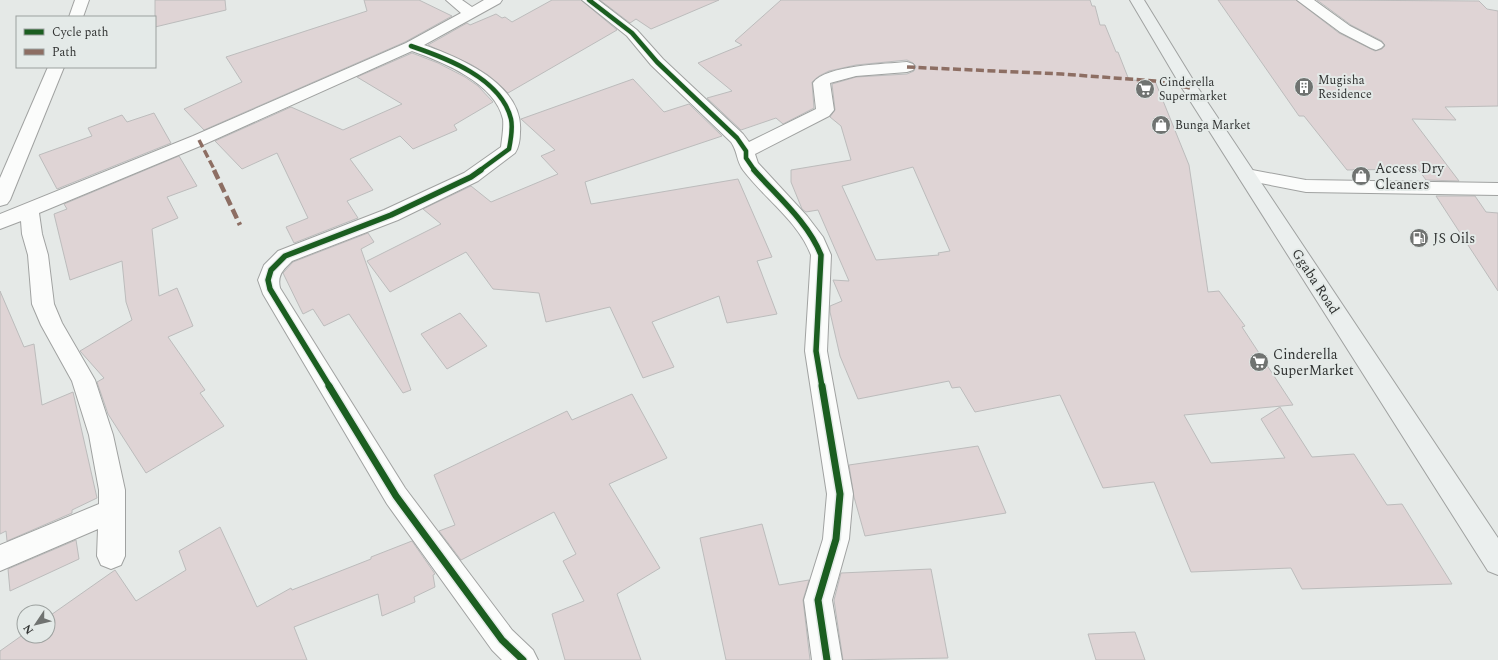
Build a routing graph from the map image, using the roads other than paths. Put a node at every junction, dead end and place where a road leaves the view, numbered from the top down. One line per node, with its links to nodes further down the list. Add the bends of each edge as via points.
1 (82, 0): 8 (street)
2 (453, 0): 7 (street)
3 (495, 0): 7 (street)
4 (589, 0): 13 (street, via 632,33 657,62 737,138)
5 (1136, 0): 14 (main road, Ggaba Road)
6 (1304, 0): 9 (street, via 1345,29)
7 (471, 13): 10 (street)
8 (76, 16)
9 (1376, 45)
10 (412, 46): 17 (street, via 198,140); 23 (street, via 440,56 480,78 494,89 507,107 511,118 509,149 471,177 391,215 285,256 271,270 268,280 270,289 396,496 502,640)
11 (907, 67): 13 (street, via 855,71 824,80 821,83 825,110 823,112)
12 (56, 68): 16 (street)
13 (746, 151): 24 (street, via 750,166 800,221 816,242 821,255 816,351 840,494 836,540 818,600)
14 (1247, 176): 15 (street, via 1306,186); 22 (main road, Ggaba Road)
15 (1498, 189)
16 (0, 200)
17 (29, 210): 18 (street); 19 (street, via 38,255 43,304 83,380 101,435 112,490)
18 (0, 222)
19 (112, 511): 20 (street); 21 (street)
20 (111, 556)
21 (0, 558)
22 (1498, 562)
23 (523, 660)
24 (827, 660)

